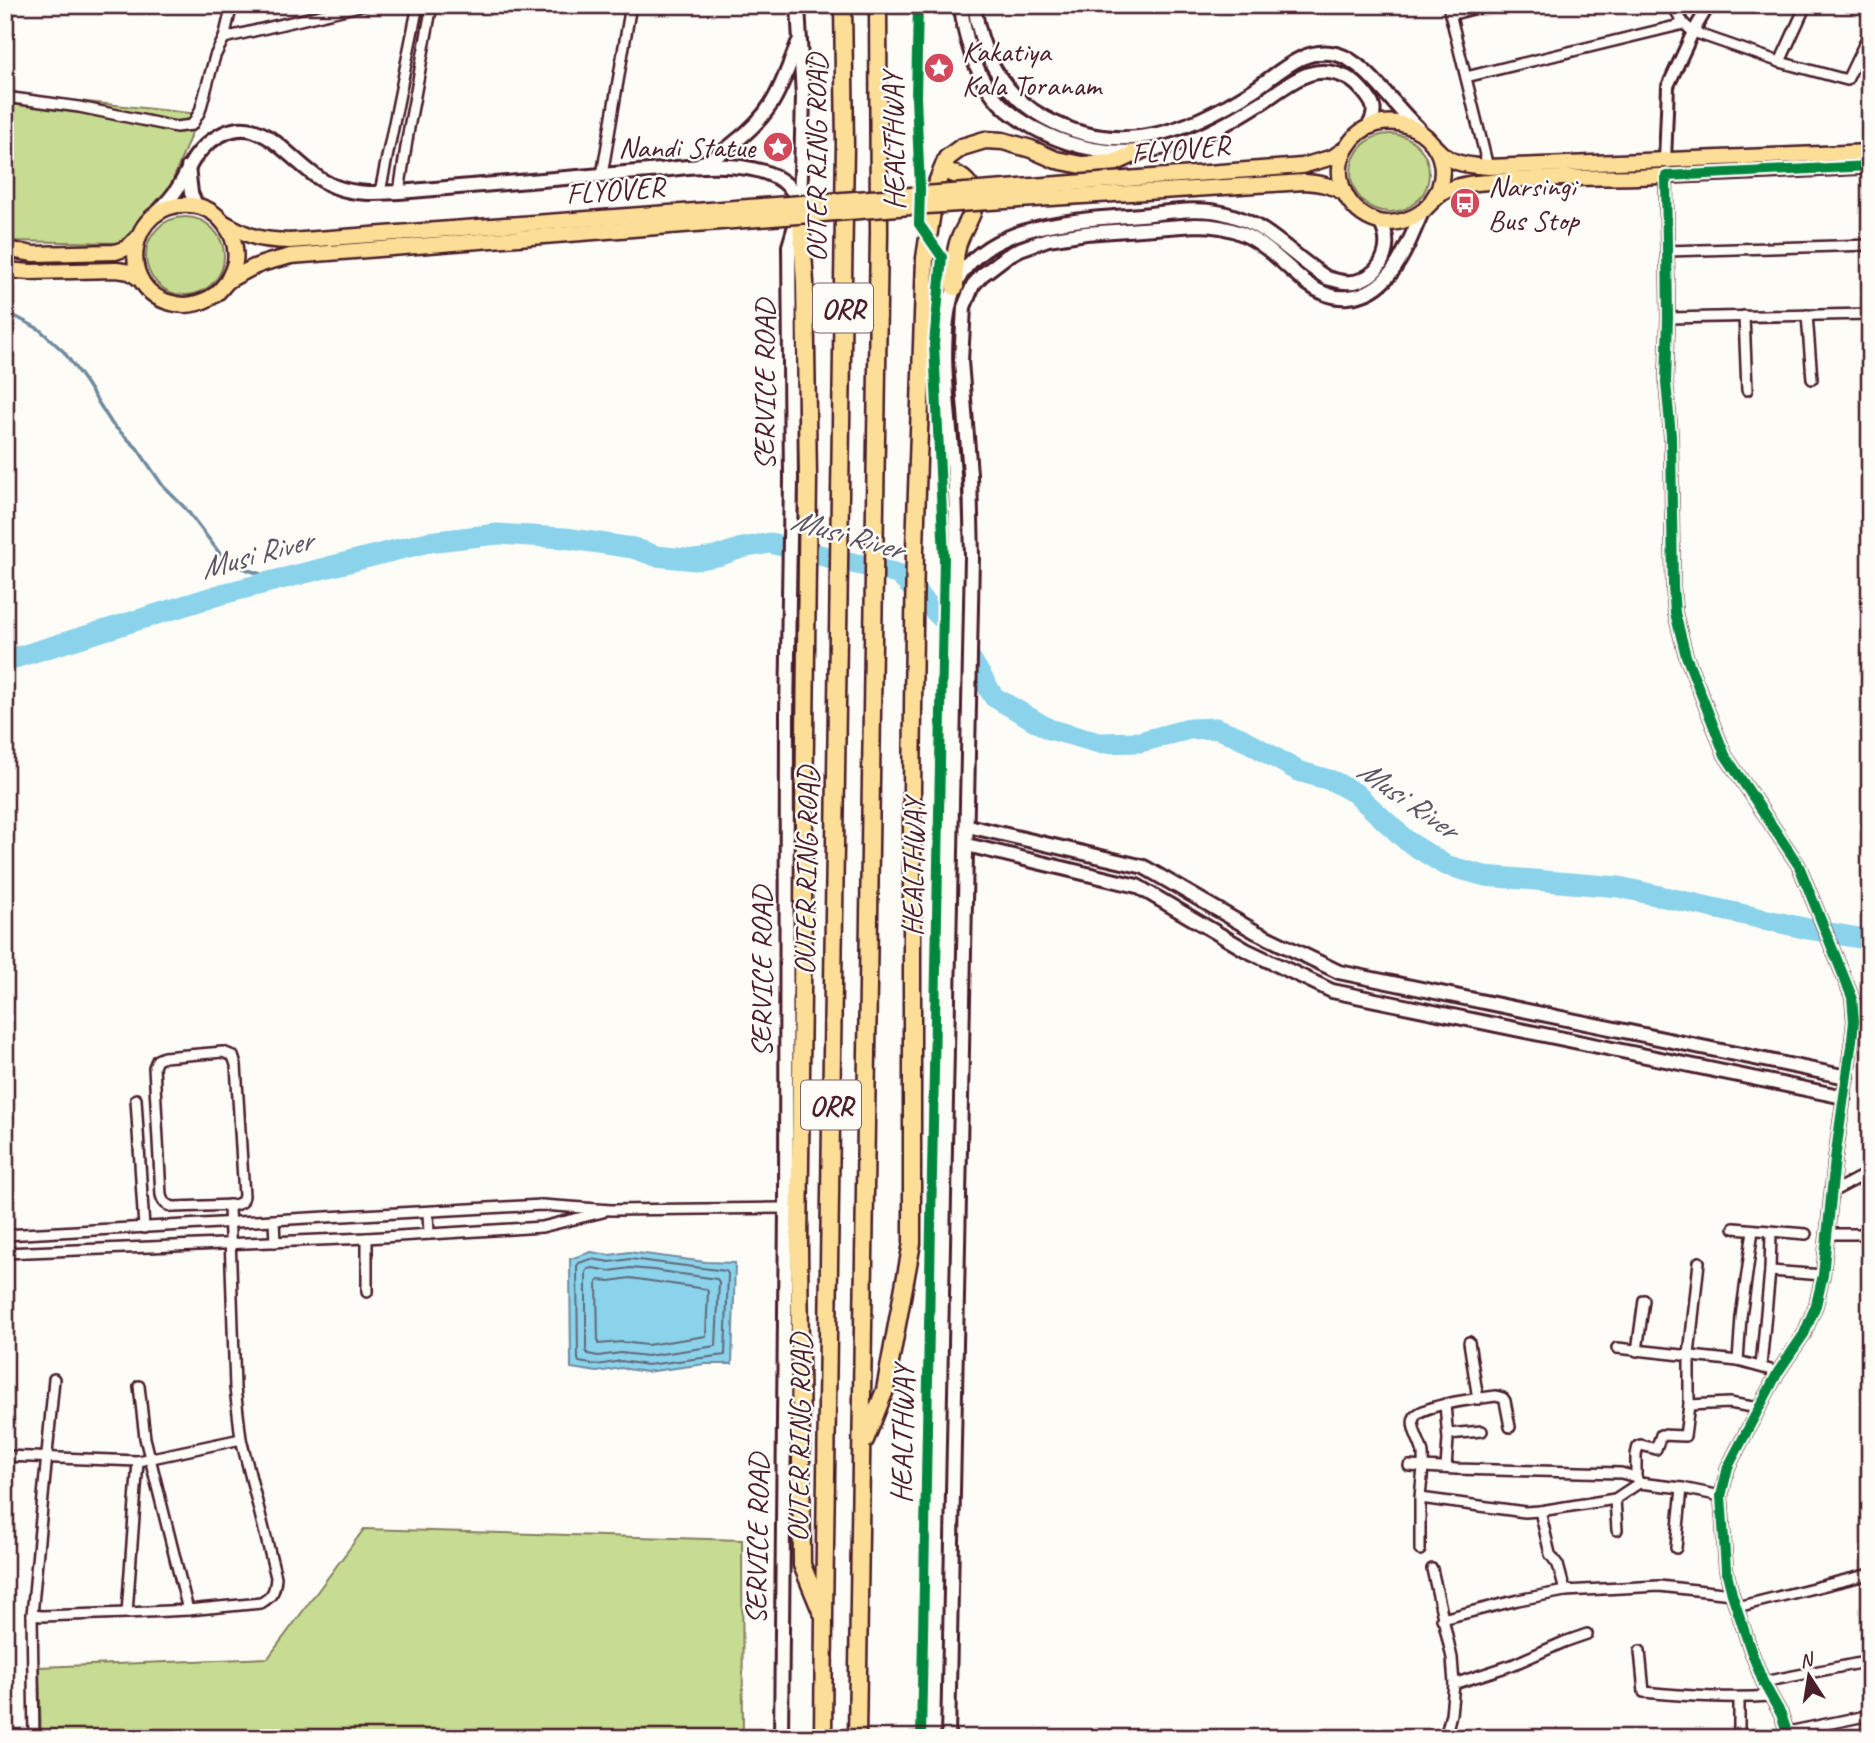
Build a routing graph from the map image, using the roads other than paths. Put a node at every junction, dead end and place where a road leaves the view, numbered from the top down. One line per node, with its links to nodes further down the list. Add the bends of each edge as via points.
1 (232, 5): 19 (street)
2 (363, 5): 19 (street)
3 (418, 5): 38 (street)
4 (432, 5): 39 (street)
5 (631, 5): 37 (street)
6 (798, 5): 20 (main road)
7 (843, 5): 141 (highway, OUTER RING ROAD / ORR, via 845,144)
8 (878, 5): 115 (highway, OUTER RING ROAD / ORR, via 880,144)
9 (961, 5): 29 (main road, via 978,70 1009,112 1076,146)
10 (974, 5): 27 (main road, via 995,73 1010,91 1035,112 1087,136 1138,138 1173,130 1218,110 1302,58 1321,53 1352,62)
11 (1488, 5): 15 (street)
12 (1672, 5): 16 (street)
13 (1709, 5): 17 (street)
14 (1806, 5): 21 (street)
15 (1449, 10): 24 (street)
16 (1684, 23): 17 (street); 24 (street)
17 (1693, 32): 21 (street); 35 (street, via 1668,86)
18 (1870, 32): 22 (street)
19 (223, 38): 25 (street, via 192,124 176,127)
20 (799, 39): 32 (main road, via 780,92 766,113 724,150); 43 (main road, via 803,97)
21 (1780, 62): 22 (street, via 1847,80)
22 (1856, 62): 23 (street)
23 (1870, 64)
24 (1466, 77): 34 (street)
25 (5, 97)
26 (1368, 127): 27 (main road, via 1387,122 1407,124); 28 (main road); 29 (main road, via 1374,108 1360,86 1335,72 1321,72 1294,82 1189,141)
27 (1428, 139): 34 (main road, via 1446,158); 42 (main road, via 1440,159 1441,174)
28 (1346, 148): 40 (main road, via 1340,163); 50 (main road, FLYOVER, bridge, via 1302,166)
29 (1140, 151): 36 (highway, via 1114,163 1082,165 1003,141 985,140 962,147 947,158)
30 (1870, 152): 35 (main road)
31 (188, 166): 38 (main road, via 217,137 232,129 249,129 264,134 334,187); 41 (main road); 44 (main road)
32 (688, 166): 37 (main road); 43 (main road, via 730,165 780,179 792,190)
33 (1870, 166): 35 (main road)
34 (1488, 167): 35 (main road)
35 (1665, 168): 42 (main road, via 1475,183 1445,190); 51 (street)
36 (942, 171): 55 (highway, via 968,183 974,201 957,246); 115 (highway, via 925,258 915,548 912,1243 885,1390)
37 (602, 175): 39 (main road)
38 (380, 192): 39 (main road)
39 (400, 192)
40 (1344, 194): 46 (main road, via 1365,216); 50 (main road, FLYOVER, bridge, via 1321,183 1304,182)
41 (196, 205): 44 (main road); 45 (main road)
42 (1427, 207): 46 (main road, via 1409,219); 63 (main road, via 1386,279 1357,296 1344,298 1319,291 1245,234 1213,225 1048,239 1020,249 973,285 962,320 972,557)
43 (800, 209): 62 (highway, via 805,282)
44 (159, 211): 47 (main road, via 145,223)
45 (224, 222): 50 (main road, FLYOVER); 54 (main road, via 234,240 235,262)
46 (1380, 222): 55 (main road, via 1387,238 1383,258 1362,280 1351,282 1317,272 1245,219 1195,210 1062,222 1023,232 973,260)
47 (139, 237): 49 (main road, via 115,252 34,254); 53 (main road, via 134,251)
48 (1870, 245): 51 (street)
49 (5, 249)
50 (290, 249): 54 (main road, FLYOVER)
51 (1667, 251): 59 (street)
52 (5, 270): 53 (main road, via 117,270)
53 (141, 280): 54 (main road, via 162,300 176,304 205,301)
54 (227, 282)
55 (955, 287): 156 (main road, via 946,361 957,557)
56 (1870, 314): 57 (street)
57 (1807, 315): 58 (street); 60 (street)
58 (1744, 316): 59 (street); 61 (street)
59 (1668, 318): 65 (street, via 1666,382 1675,613 1686,656 1725,755 1799,866 1852,997)
60 (1812, 379)
61 (1747, 390)
62 (799, 479): 72 (main road, SERVICE ROAD, via 787,713); 141 (highway, via 806,642 799,1247 802,1565)
63 (968, 826): 64 (main road); 65 (main road, via 1144,867 1256,932 1339,972)
64 (967, 845): 66 (main road, via 1137,886 1246,950 1332,991); 157 (main road)
65 (1847, 1077): 66 (street)
66 (1844, 1097): 69 (street)
67 (136, 1099): 78 (street)
68 (1870, 1172): 69 (street)
69 (1832, 1192): 85 (street)
70 (229, 1205): 71 (street); 71 (street, via 239,1204 244,1196 235,1059 223,1052 164,1057 157,1060 153,1073 162,1200 174,1207); 76 (street)
71 (209, 1206): 77 (street)
72 (786, 1208): 73 (street); 153 (main road, SERVICE ROAD)
73 (611, 1210): 74 (street, via 542,1205); 83 (street, via 542,1227)
74 (428, 1212): 75 (street); 83 (street)
75 (274, 1221): 76 (street); 89 (street)
76 (229, 1223): 77 (street); 90 (street)
77 (209, 1224): 78 (street)
78 (144, 1228): 80 (street)
79 (1734, 1228): 81 (street)
80 (113, 1229): 87 (street); 91 (street)
81 (1753, 1230): 82 (street); 102 (street)
82 (1771, 1232): 84 (street); 94 (street)
83 (429, 1234): 88 (street)
84 (1806, 1234)
85 (1828, 1234): 86 (street); 95 (street)
86 (1870, 1234)
87 (5, 1235)
88 (367, 1238): 89 (street); 96 (street)
89 (275, 1242): 90 (street)
90 (230, 1244): 91 (street); 114 (street)
91 (114, 1248): 92 (street)
92 (5, 1254)
93 (1699, 1262): 101 (street)
94 (1770, 1271): 95 (street); 103 (street)
95 (1823, 1275): 104 (street, via 1812,1318)
96 (367, 1292)
97 (1644, 1300): 100 (street)
98 (1469, 1342): 107 (street)
99 (1617, 1349): 100 (street)
100 (1637, 1351): 101 (street)
101 (1689, 1355): 102 (street); 109 (street)
102 (1738, 1361): 103 (street)
103 (1761, 1366): 104 (street)
104 (1777, 1372): 110 (street)
105 (54, 1379): 117 (street)
106 (139, 1386): 118 (street)
107 (1478, 1399): 108 (street); 111 (street, via 1503,1398)
108 (1445, 1404): 113 (street); 121 (street, via 1414,1416)
109 (1689, 1405): 110 (street, via 1729,1403); 123 (street, via 1685,1436 1661,1435 1656,1449 1638,1446)
110 (1759, 1408): 125 (street, via 1728,1466)
111 (1510, 1427)
112 (1482, 1431): 113 (street)
113 (1447, 1434): 122 (street)
114 (241, 1439): 118 (street); 138 (street, via 276,1577 274,1592 261,1603)
115 (861, 1451): 155 (highway, OUTER RING ROAD / ORR)
116 (5, 1456): 117 (street)
117 (47, 1458): 119 (street); 140 (street)
118 (150, 1460): 119 (street); 138 (street)
119 (138, 1461): 139 (street)
120 (1409, 1466): 121 (street)
121 (1422, 1466): 122 (street); 126 (street)
122 (1446, 1468): 123 (street, via 1621,1473)
123 (1637, 1480): 124 (street); 127 (street)
124 (1682, 1488): 125 (street); 130 (street)
125 (1721, 1496): 136 (street)
126 (1420, 1498): 128 (street); 131 (street)
127 (1615, 1499): 128 (street); 129 (street)
128 (1540, 1511): 135 (street)
129 (1617, 1530)
130 (1676, 1548)
131 (1420, 1550)
132 (1432, 1569): 142 (street)
133 (1870, 1574): 137 (street)
134 (1595, 1585): 135 (street)
135 (1565, 1591): 136 (street, via 1659,1586); 142 (street)
136 (1732, 1594): 137 (street)
137 (1737, 1607): 146 (street)
138 (188, 1610): 139 (street)
139 (127, 1613): 140 (street)
140 (32, 1615): 152 (street)
141 (824, 1616): 154 (highway, OUTER RING ROAD / ORR)
142 (1443, 1619): 147 (street)
143 (1587, 1634): 147 (street)
144 (1640, 1651): 149 (street, via 1644,1692)
145 (1870, 1661): 146 (street)
146 (1763, 1682): 148 (street)
147 (1454, 1684): 158 (street)
148 (1770, 1696): 149 (street); 151 (street)
149 (1739, 1699): 159 (street)
150 (1870, 1715): 151 (street)
151 (1788, 1735)
152 (34, 1738)
153 (781, 1738)
154 (823, 1738)
155 (857, 1738)
156 (933, 1738)
157 (948, 1738)
158 (1445, 1738)
159 (1739, 1738)

